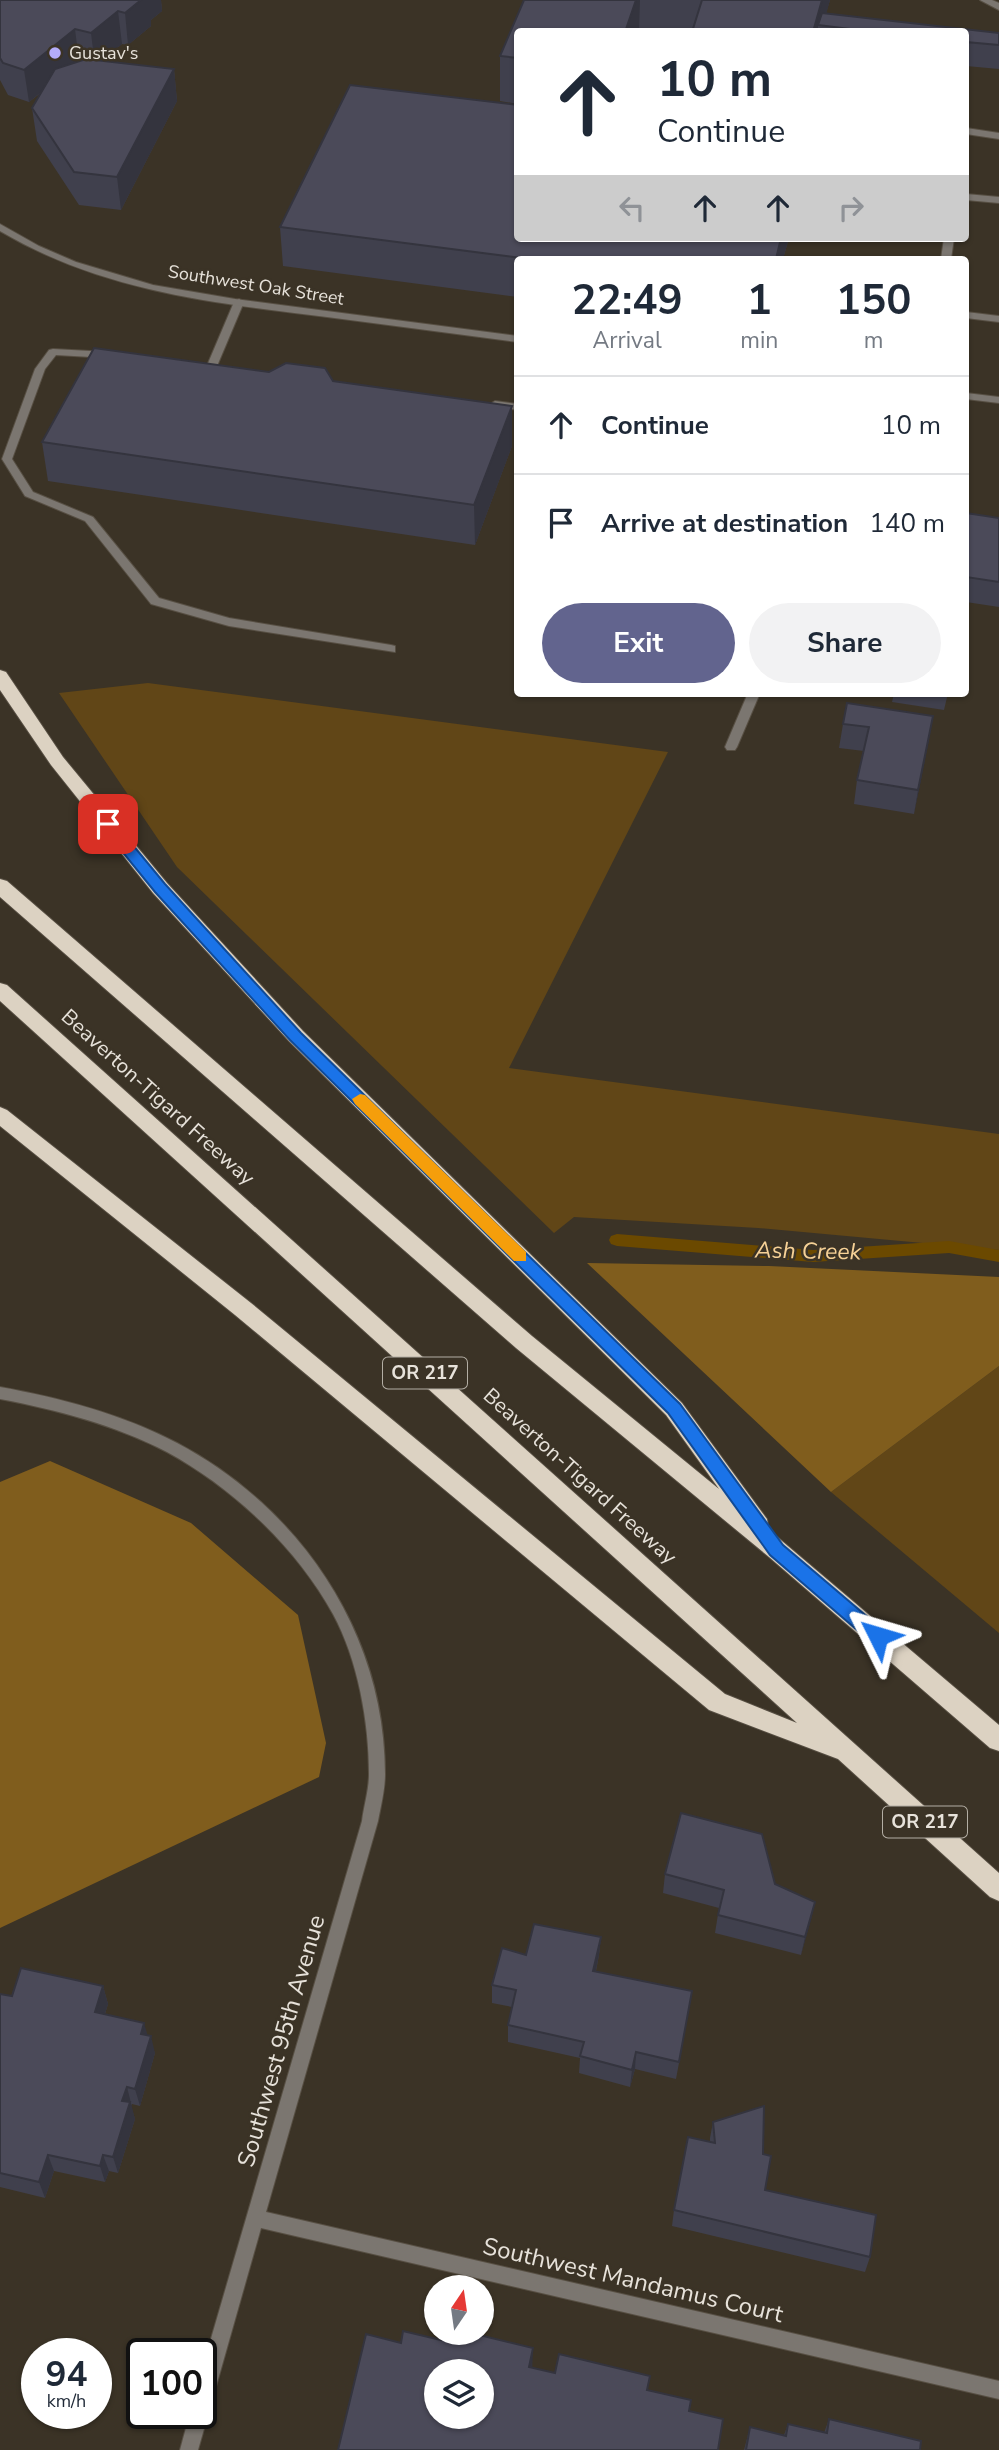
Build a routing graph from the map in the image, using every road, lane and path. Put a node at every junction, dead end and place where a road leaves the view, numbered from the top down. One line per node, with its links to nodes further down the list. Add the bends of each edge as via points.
1 (985, 0): 2 (street)
2 (999, 7)
3 (969, 131): 4 (street)
4 (999, 136)
5 (969, 197): 6 (street)
6 (999, 200)
7 (0, 227): 8 (street, Southwest Oak Street, via 40,249 117,278)
8 (239, 302): 11 (street, Southwest Oak Street); 14 (street)
9 (969, 315): 10 (street)
10 (999, 319)
11 (514, 338)
12 (116, 356): 20 (street, via 53,352 40,369 7,459 29,494 89,519 155,601 229,622)
13 (197, 366): 14 (street)
14 (211, 368): 15 (street)
15 (238, 372)
16 (969, 396): 17 (street)
17 (999, 400)
18 (478, 402): 19 (street)
19 (514, 406)
20 (391, 649)
21 (0, 677): 28 (highway, via 57,761 160,888 296,1037 674,1409)
22 (752, 697): 23 (street)
23 (731, 747)
24 (0, 886): 28 (highway, via 524,1342)
25 (0, 990): 30 (highway, Beaverton-Tigard Freeway / OR 217)
26 (0, 1115): 30 (highway, via 243,1309 717,1702)
27 (0, 1393): 32 (street, Southwest 95th Avenue, via 41,1400 117,1424 173,1448 265,1516 339,1610 366,1686 377,1776 370,1821)
28 (777, 1550): 29 (highway)
29 (999, 1740)
30 (851, 1755): 31 (highway, Beaverton-Tigard Freeway / OR 217)
31 (999, 1889)
32 (255, 2218): 33 (street, Southwest 95th Avenue); 34 (street, Southwest Mandamus Court)
33 (217, 2350)
34 (999, 2390)
35 (195, 2429): 36 (street)
36 (189, 2450)

